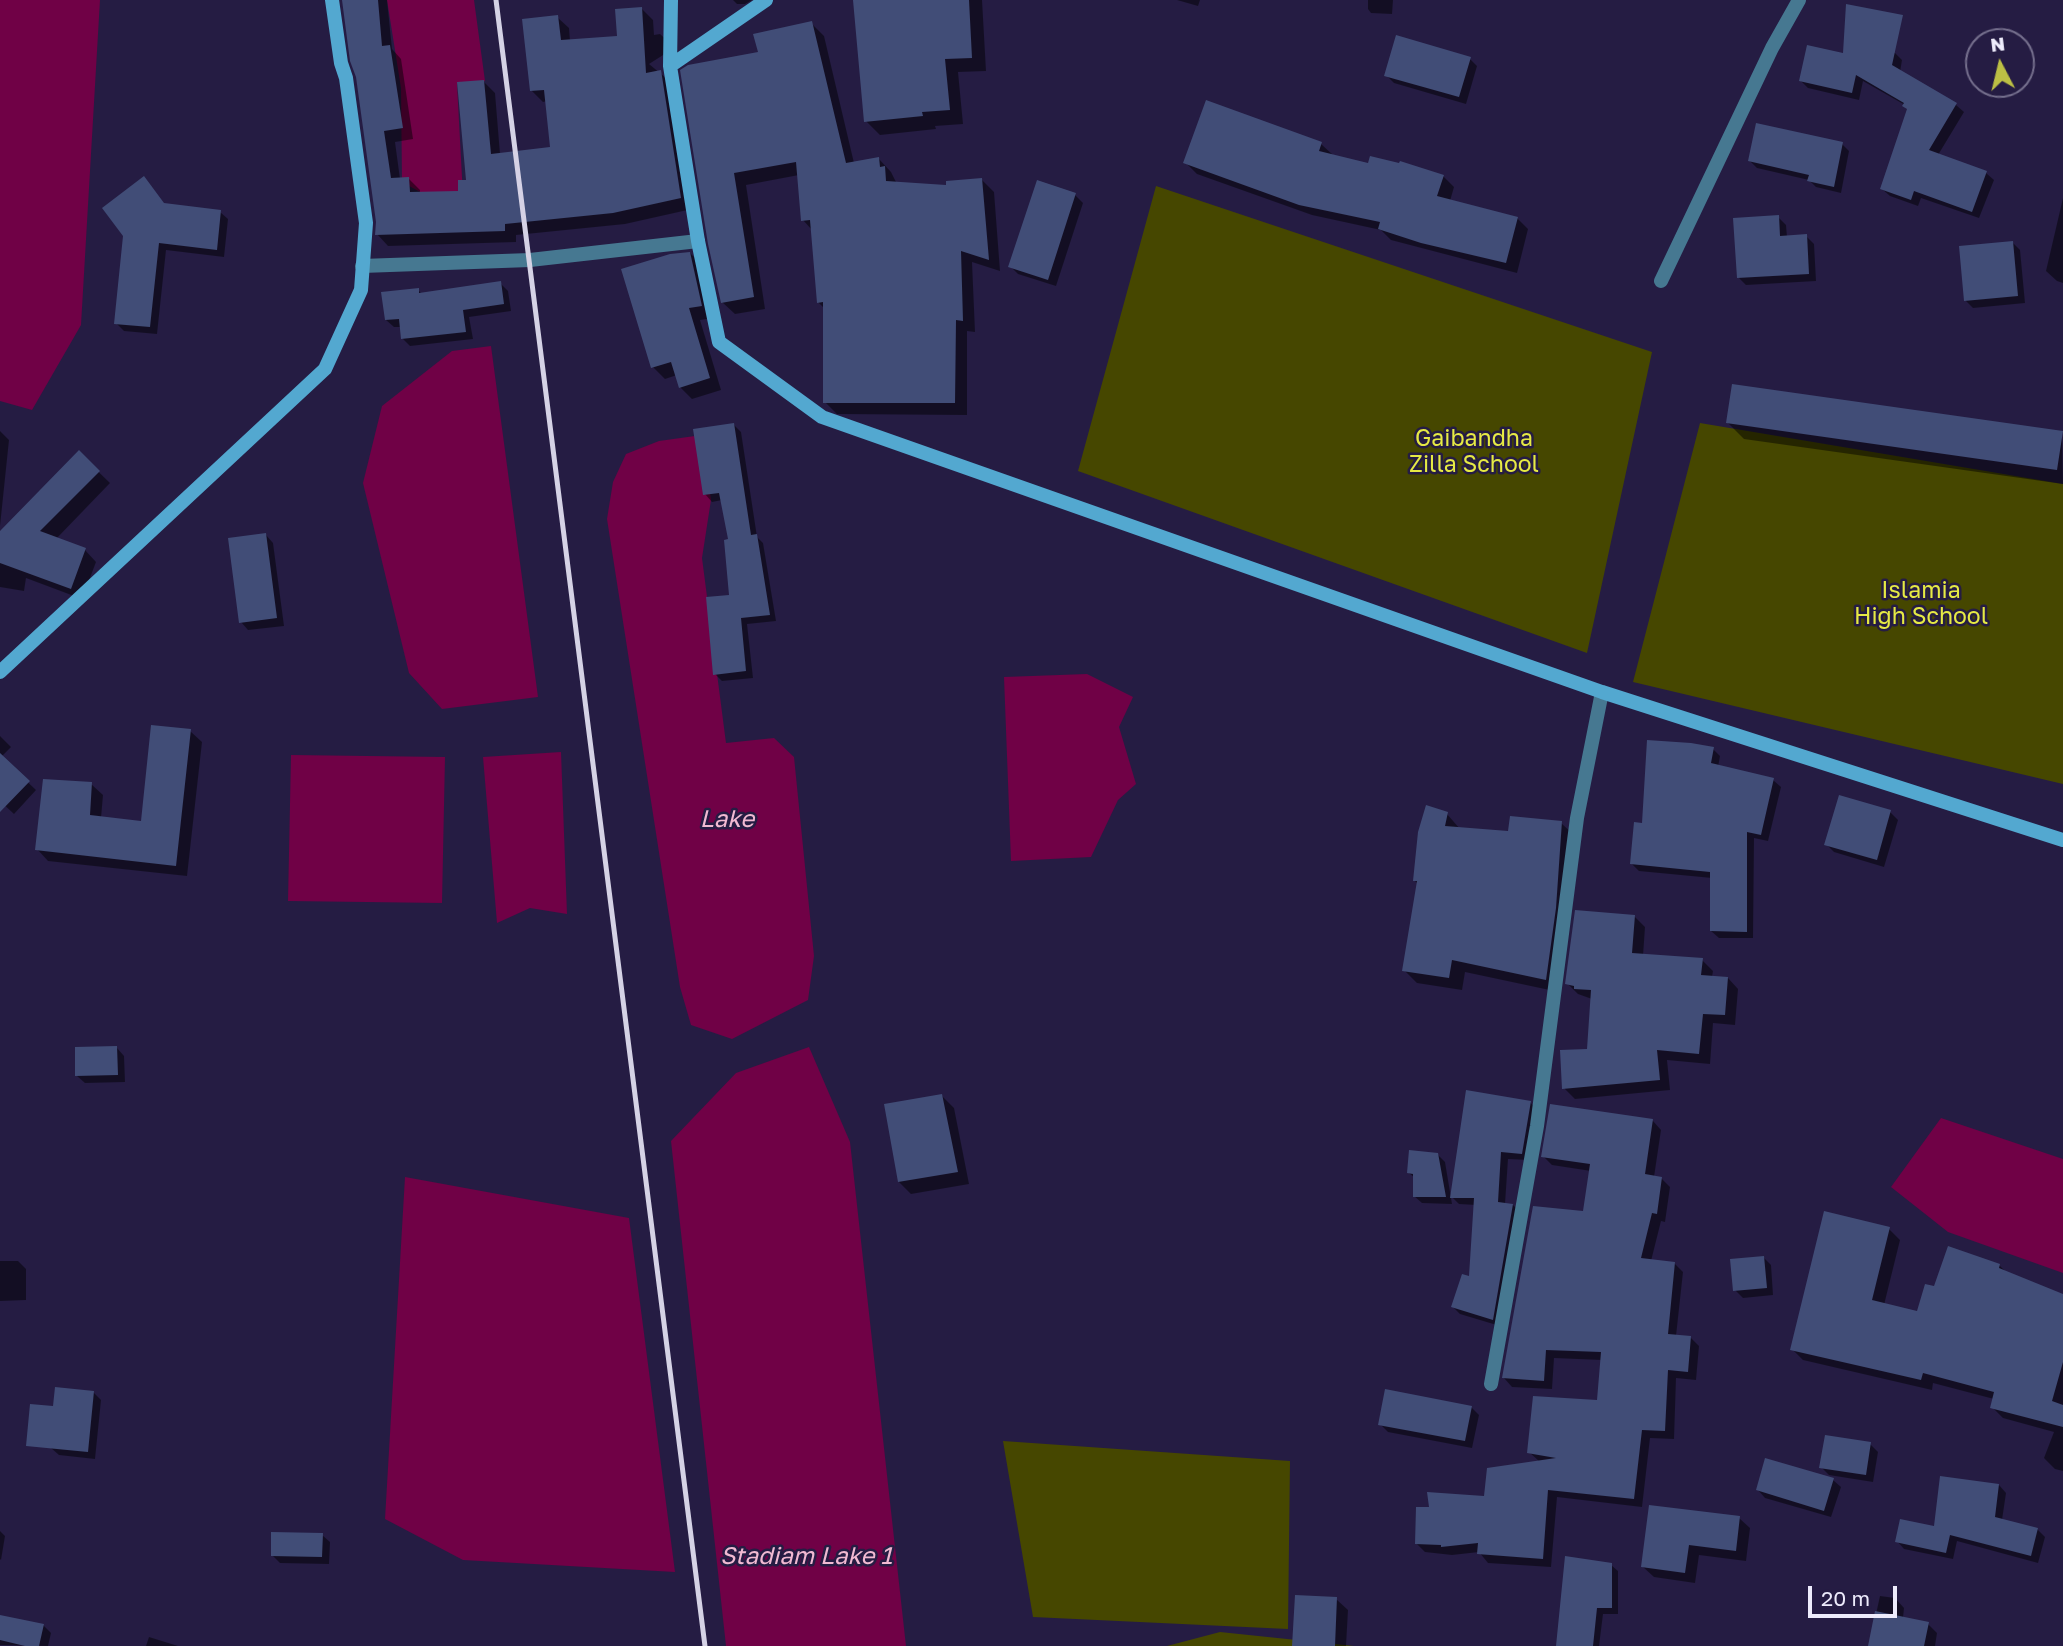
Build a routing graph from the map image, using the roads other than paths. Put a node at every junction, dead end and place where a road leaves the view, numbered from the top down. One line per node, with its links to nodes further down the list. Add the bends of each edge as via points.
1 (332, 0): 7 (street, via 366,222)
2 (671, 0): 5 (street)
3 (766, 0): 5 (street)
4 (1799, 0): 8 (street)
5 (670, 66): 6 (street)
6 (698, 241): 7 (street, via 530,260); 10 (street, via 719,342 822,416)
7 (362, 266): 9 (street, via 361,290 325,369)
8 (1661, 281)
9 (0, 672)
10 (1602, 692): 11 (street); 12 (street, via 1577,818 1537,1126)
11 (2063, 840)
12 (1491, 1384)

